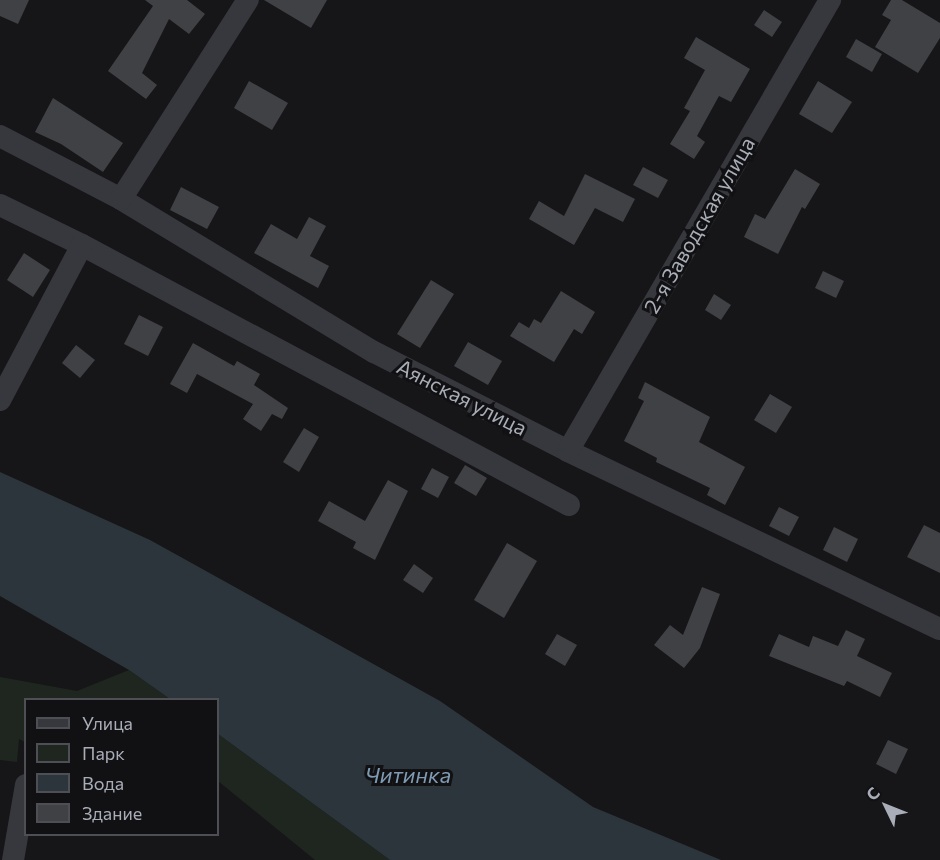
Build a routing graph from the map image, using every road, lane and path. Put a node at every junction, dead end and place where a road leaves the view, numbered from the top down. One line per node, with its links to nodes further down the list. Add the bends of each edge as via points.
1 (248, 0): 4 (street)
2 (830, 0): 8 (street, 2-я Заводская улица)
3 (0, 136): 4 (street, Аянская улица)
4 (121, 199): 8 (street, Аянская улица, via 374,352)
5 (0, 205): 6 (street)
6 (82, 245): 7 (street); 9 (street)
7 (0, 400)
8 (568, 451): 10 (street, Аянская улица)
9 (569, 505)
10 (940, 629)
11 (24, 797): 12 (street)
12 (13, 860)

